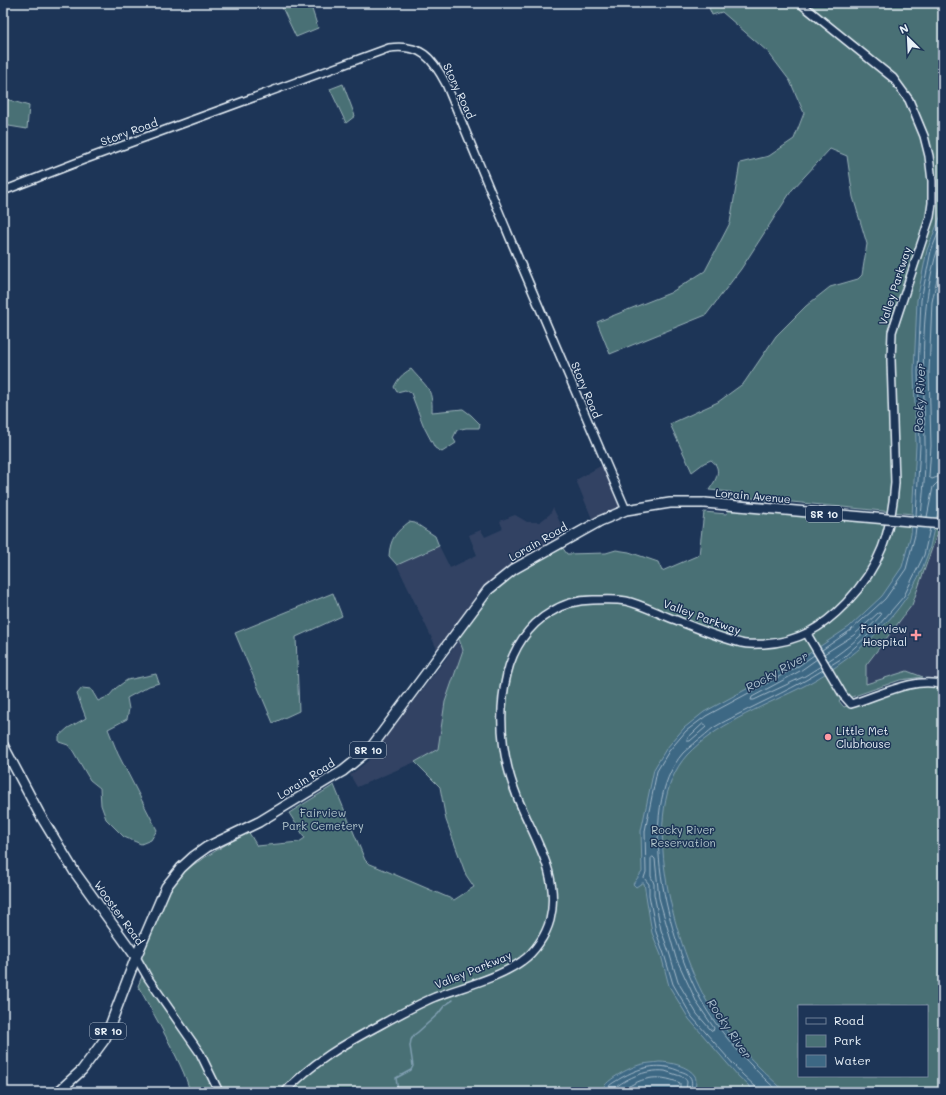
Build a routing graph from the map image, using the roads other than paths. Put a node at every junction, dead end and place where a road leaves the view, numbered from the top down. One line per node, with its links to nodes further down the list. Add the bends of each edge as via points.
1 (800, 3): 6 (street, Valley Parkway, via 893,78 909,100 924,136 932,181 930,217 892,332 895,483 889,530 872,570 853,596 827,621)
2 (3, 191): 4 (street, Story Road, via 389,48 402,46 424,53 436,66 446,84 516,255)
3 (705, 504): 4 (main road, Lorain Road / SR 10, via 670,503); 5 (main road, Lorain Avenue / SR 10, bridge)
4 (626, 510): 9 (main road, Lorain Road / SR 10, via 538,554 488,590 370,749 343,771 259,822 207,847 181,868 166,887)
5 (943, 524)
6 (807, 634): 7 (street, via 851,704 900,687 920,683); 12 (street, Valley Parkway, via 773,644 744,644 713,635 628,602 610,600 575,602 551,611 536,622 524,636 510,664 501,722 504,752 513,786 548,867 553,890 549,923 542,937 533,952 522,961 486,979 433,998 367,1032 321,1060)
7 (943, 685)
8 (3, 745): 9 (main road, Wooster Road, via 74,871)
9 (136, 957): 10 (main road, Lorain Road / SR 10, via 105,1039 82,1070); 11 (street, Wooster Road, via 200,1053)
10 (58, 1092)
11 (219, 1092)
12 (285, 1092)

